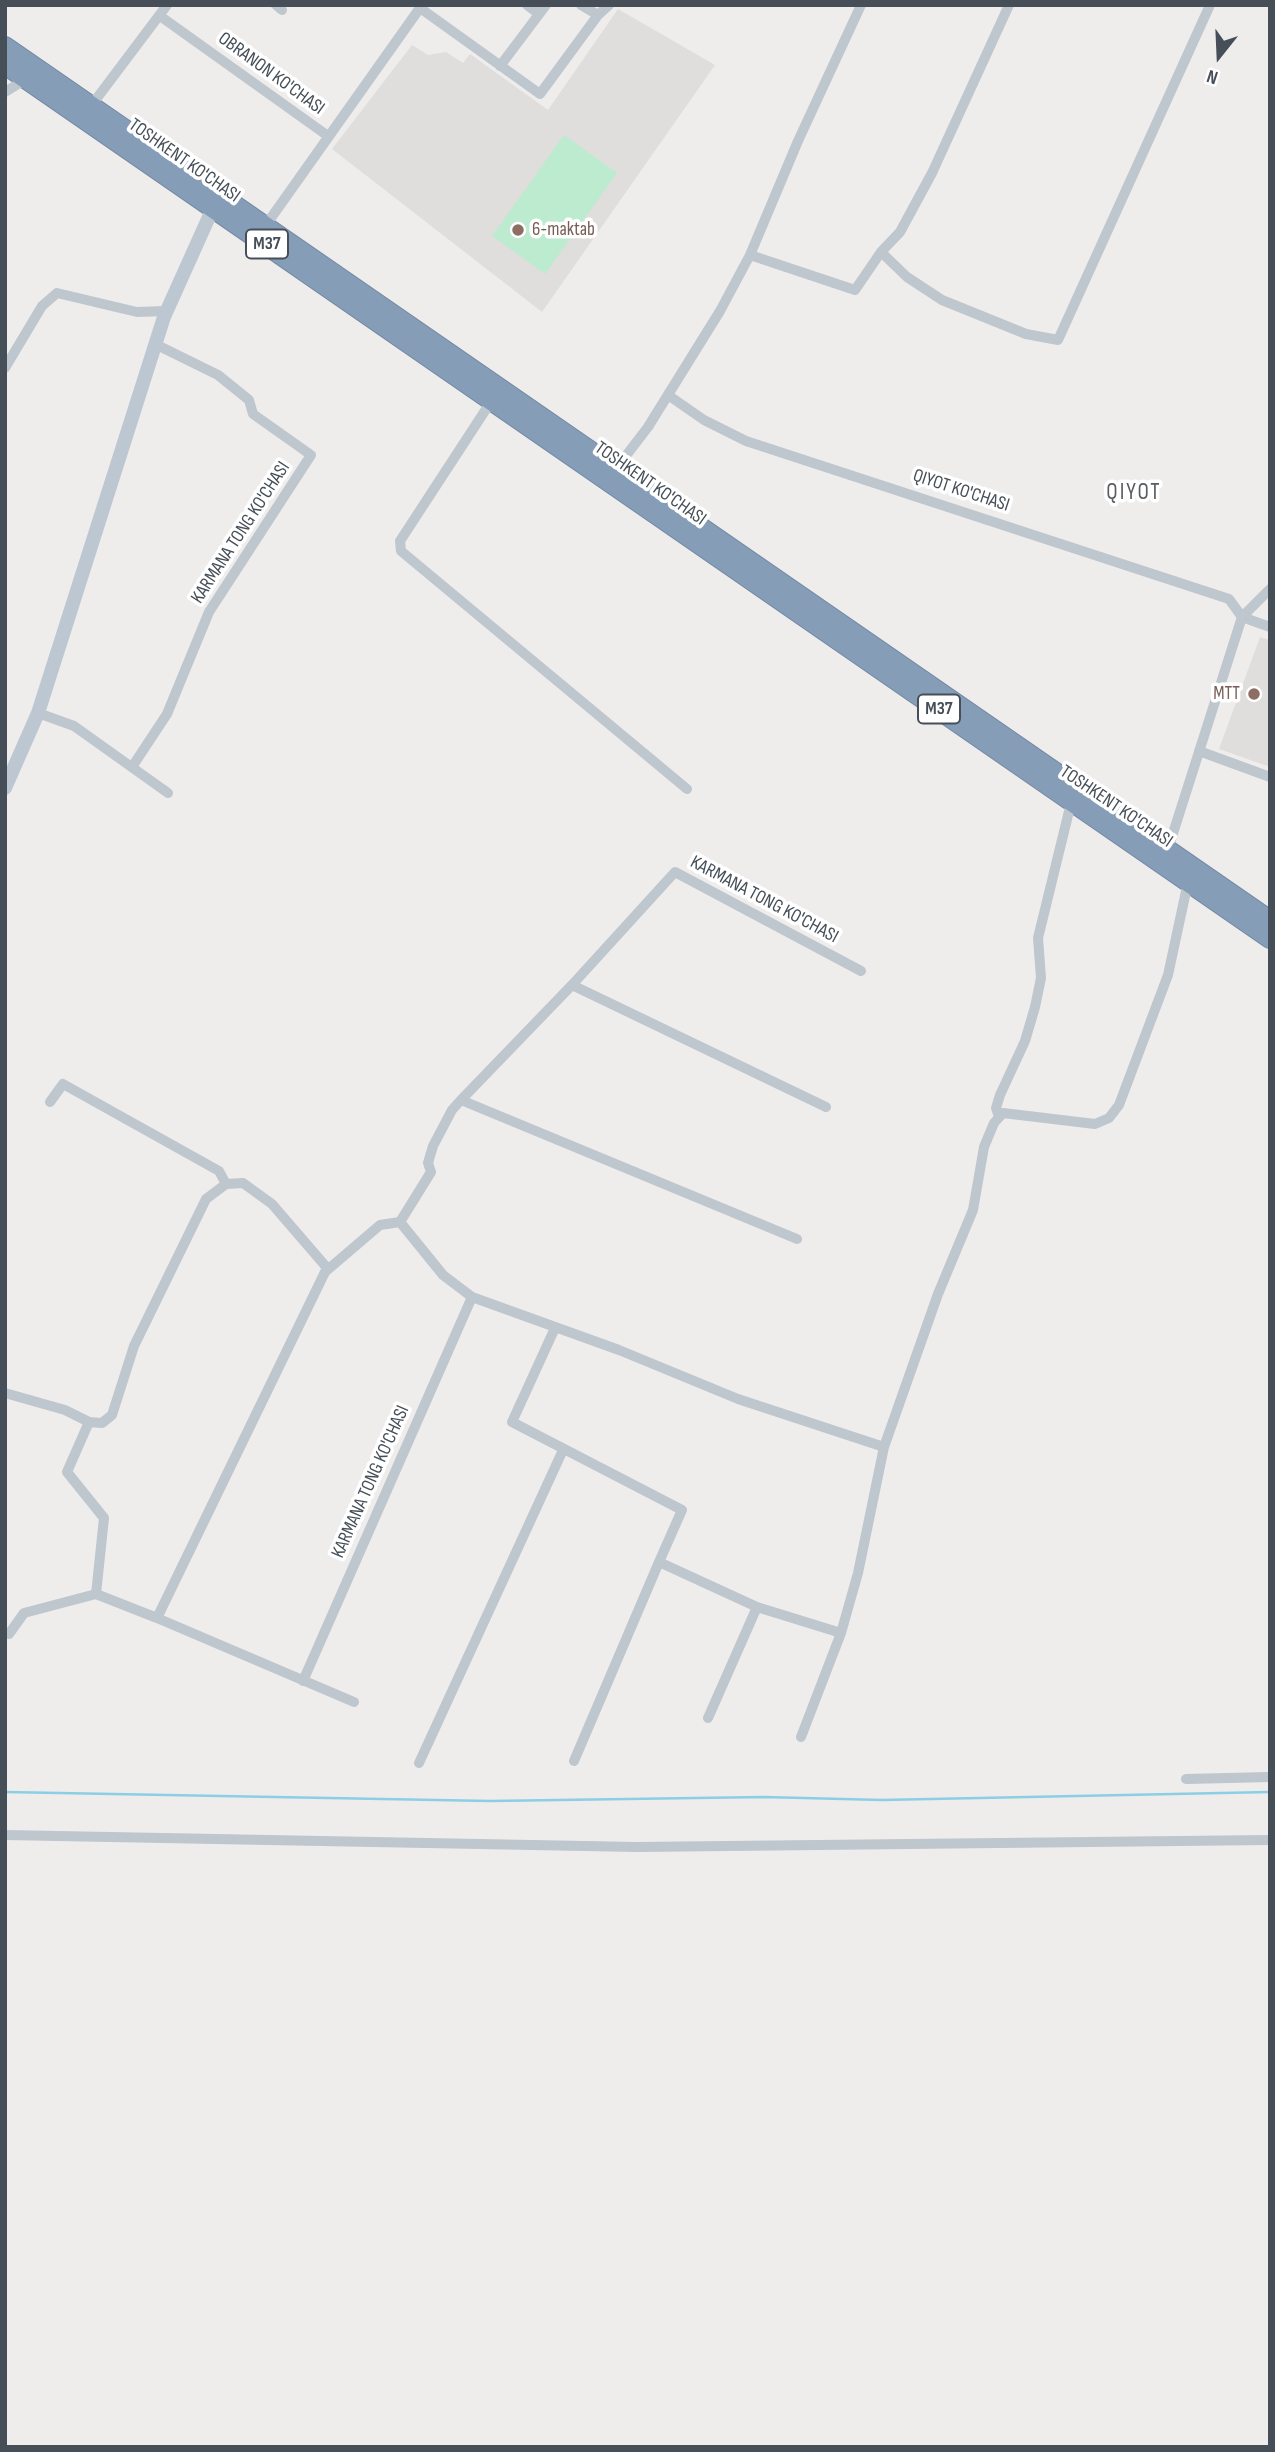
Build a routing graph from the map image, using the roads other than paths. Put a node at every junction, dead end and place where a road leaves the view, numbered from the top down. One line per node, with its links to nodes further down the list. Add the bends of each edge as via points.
1 (167, 5): 11 (street)
2 (527, 5): 9 (street)
3 (581, 5): 10 (street)
4 (610, 5): 10 (street)
5 (861, 5): 22 (street)
6 (1009, 5): 21 (street, via 932,173 900,232)
7 (1210, 5): 21 (street, via 1058,340 1026,334 942,300 907,277)
8 (421, 7): 14 (street); 18 (street, OBRANON KO'CHASI)
9 (543, 9): 14 (street)
10 (598, 15): 14 (street, via 540,94)
11 (160, 16): 17 (street); 18 (street, OBRANON KO'CHASI)
12 (5, 46): 17 (highway, TOSHKENT KO'CHASI / M37)
13 (5, 65): 15 (highway, TOSHKENT KO'CHASI / M37)
14 (500, 66)
15 (26, 79): 16 (street); 19 (highway, TOSHKENT KO'CHASI / M37)
16 (5, 92)
17 (91, 106): 20 (highway, TOSHKENT KO'CHASI / M37)
18 (328, 136): 20 (street, OBRANON KO'CHASI)
19 (213, 208): 23 (street); 27 (highway, TOSHKENT KO'CHASI / M37)
20 (265, 225): 28 (highway, TOSHKENT KO'CHASI / M37)
21 (881, 252): 22 (street, via 855,290)
22 (750, 255): 26 (street)
23 (166, 311): 24 (street); 25 (street, via 136,312 57,293 42,306)
24 (155, 344): 32 (street); 34 (street, KARMANA TONG KO'CHASI, via 218,375 249,400 253,414 311,455 209,612 167,714)
25 (5, 368)
26 (668, 395): 28 (street); 30 (street, QIYOT KO'CHASI, via 704,420 746,440 1228,599)
27 (492, 400): 28 (highway, TOSHKENT KO'CHASI / M37); 37 (street, via 400,541 401,551)
28 (612, 473): 39 (highway, TOSHKENT KO'CHASI / M37); 40 (highway, TOSHKENT KO'CHASI / M37)
29 (1270, 589): 30 (street)
30 (1242, 617): 31 (street); 33 (street)
31 (1270, 627)
32 (38, 713): 34 (street, via 74,726); 36 (street)
33 (1199, 751): 35 (street); 40 (street)
34 (132, 767): 38 (street)
35 (1270, 777)
36 (6, 787)
37 (687, 789)
38 (168, 793)
39 (1071, 803): 41 (highway, TOSHKENT KO'CHASI / M37); 49 (street, via 1038,938 1041,978 1025,1041 998,1101)
40 (1168, 849): 42 (highway, TOSHKENT KO'CHASI / M37)
41 (1188, 882): 43 (highway, TOSHKENT KO'CHASI / M37); 49 (street, via 1168,975 1119,1105 1109,1118 1095,1124 1003,1113)
42 (1270, 920)
43 (1270, 939)
44 (861, 971): 45 (street, KARMANA TONG KO'CHASI, via 675,872)
45 (572, 985): 46 (street, KARMANA TONG KO'CHASI); 48 (street)
46 (461, 1100): 51 (street, KARMANA TONG KO'CHASI, via 433,1146 428,1163 431,1172); 52 (street)
47 (50, 1102): 50 (street, via 63,1084 219,1171)
48 (826, 1107)
49 (999, 1117): 58 (street, via 984,1147 973,1210)
50 (226, 1184): 53 (street, via 243,1183 272,1204); 57 (street, via 206,1199 134,1346 112,1415 102,1423)
51 (400, 1222): 53 (street, via 380,1225); 54 (street, via 443,1275)
52 (797, 1239)
53 (328, 1269): 63 (street)
54 (472, 1297): 55 (street); 66 (street, KARMANA TONG KO'CHASI)
55 (555, 1328): 58 (street, via 738,1399); 59 (street, via 512,1422)
56 (5, 1393): 57 (street, via 65,1410)
57 (89, 1422): 61 (street, via 67,1472 104,1518)
58 (884, 1447): 64 (street)
59 (563, 1450): 60 (street, via 682,1510); 71 (street)
60 (659, 1562): 62 (street); 70 (street)
61 (96, 1594): 63 (street); 65 (street, via 24,1613)
62 (757, 1607): 64 (street); 68 (street)
63 (157, 1618): 66 (street)
64 (841, 1633): 69 (street)
65 (6, 1635)
66 (303, 1681): 67 (street)
67 (354, 1702)
68 (708, 1718)
69 (802, 1737)
70 (574, 1761)
71 (419, 1763)
72 (1270, 1777): 73 (street)
73 (1186, 1779)
74 (5, 1835): 75 (street, via 637,1847)
75 (1270, 1840)

